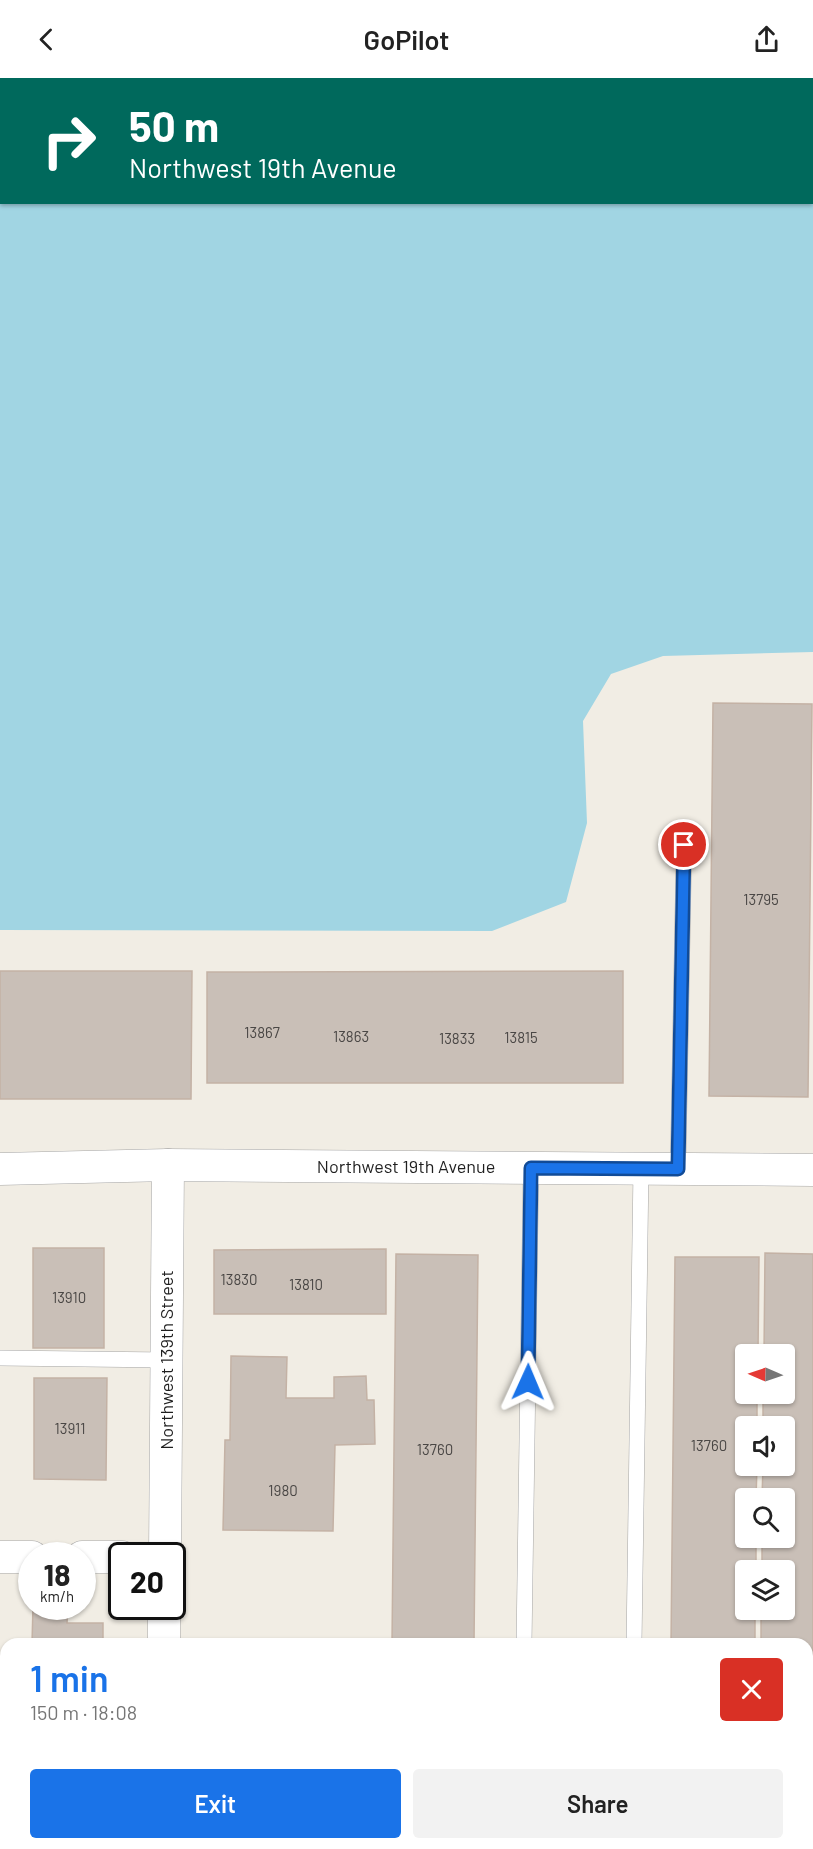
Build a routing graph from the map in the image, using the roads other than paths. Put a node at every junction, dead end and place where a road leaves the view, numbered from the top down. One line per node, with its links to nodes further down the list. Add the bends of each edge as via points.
1 (684, 845): 6 (lane)
2 (168, 1165): 3 (street, Northwest 19th Avenue); 4 (street, Northwest 19th Avenue); 9 (street, Northwest 139th Street)
3 (531, 1168): 5 (street, Northwest 19th Avenue); 15 (lane)
4 (0, 1169)
5 (641, 1169): 6 (street, Northwest 19th Avenue); 16 (lane)
6 (678, 1169): 7 (street, Northwest 19th Avenue)
7 (813, 1170)
8 (0, 1358): 9 (lane)
9 (167, 1360): 10 (street, Northwest 139th Street)
10 (165, 1542)
11 (0, 1557): 12 (street)
12 (18, 1557)
13 (164, 1620): 14 (street)
14 (164, 1638)
15 (524, 1638)
16 (634, 1638)

